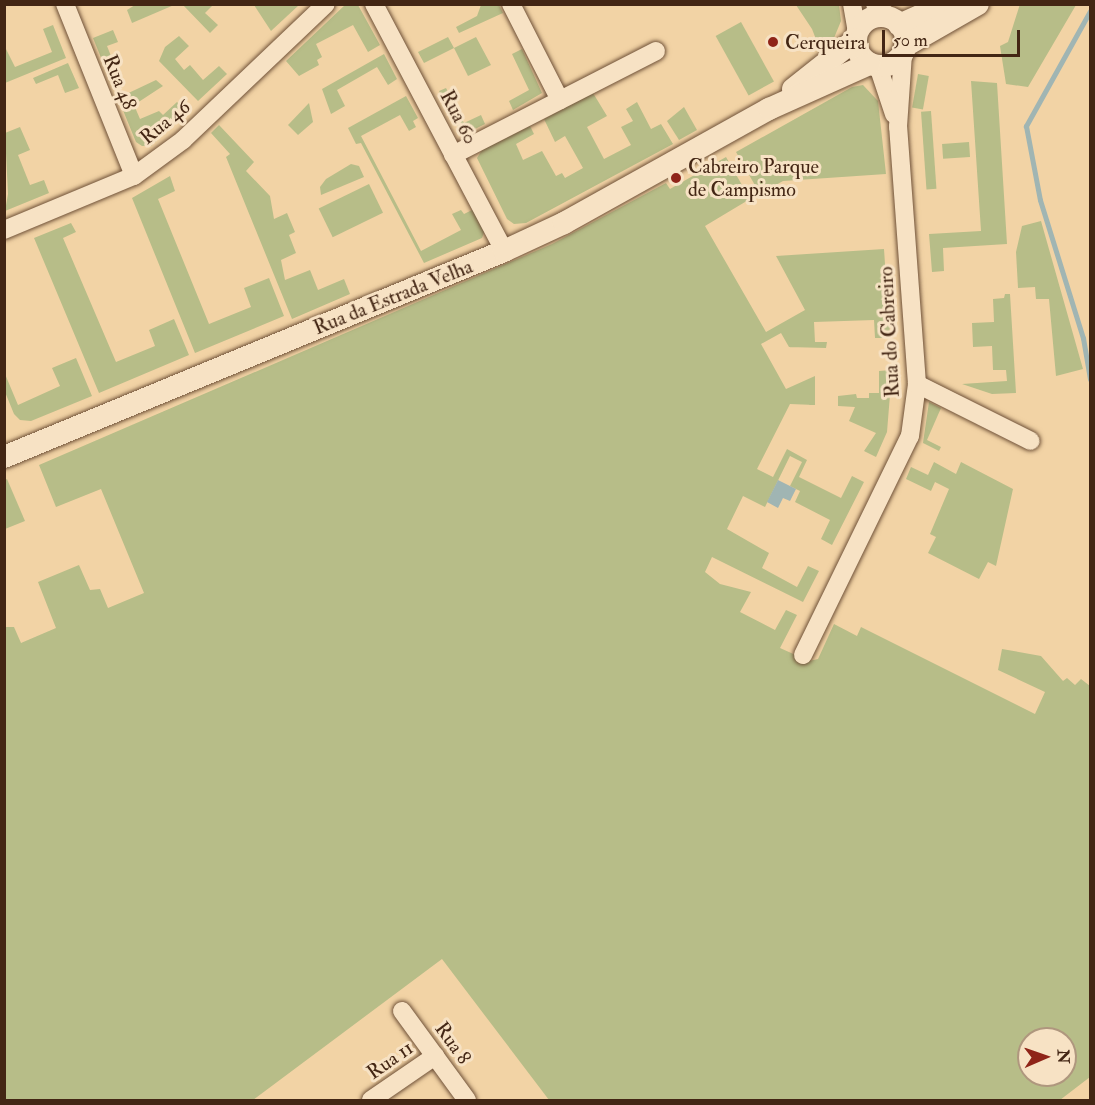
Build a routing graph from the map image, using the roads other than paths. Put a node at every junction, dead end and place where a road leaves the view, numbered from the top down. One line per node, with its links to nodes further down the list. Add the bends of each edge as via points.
1 (65, 4): 16 (street, Rua 48)
2 (326, 4): 16 (street, Rua 46, via 183,140)
3 (374, 4): 15 (street, Rua 60)
4 (511, 4): 12 (street)
5 (852, 4): 9 (street)
6 (946, 4): 8 (street)
7 (978, 4): 8 (street)
8 (895, 29): 9 (street, via 871,18); 11 (street, via 892,63); 14 (street)
9 (856, 36): 11 (street, via 859,54); 13 (street, Rua da Estrada Velha)
10 (656, 51): 12 (street)
11 (874, 65): 13 (street, Rua da Estrada Velha); 14 (street)
12 (560, 100): 15 (street)
13 (769, 109): 18 (street, Rua da Estrada Velha, via 564,223)
14 (898, 127): 19 (street, Rua do Cabreiro)
15 (453, 155): 18 (street, Rua 60)
16 (134, 176): 17 (street, Rua 46)
17 (4, 230)
18 (504, 251): 21 (street, Rua da Estrada Velha)
19 (917, 384): 20 (street); 22 (street, Rua do Cabreiro, via 910,436 900,461)
20 (1031, 441)
21 (5, 455)
22 (803, 655)
23 (402, 1011): 24 (street, Rua 8)
24 (435, 1056): 25 (street, Rua 11); 26 (street, Rua 8)
25 (371, 1101)
26 (467, 1101)

